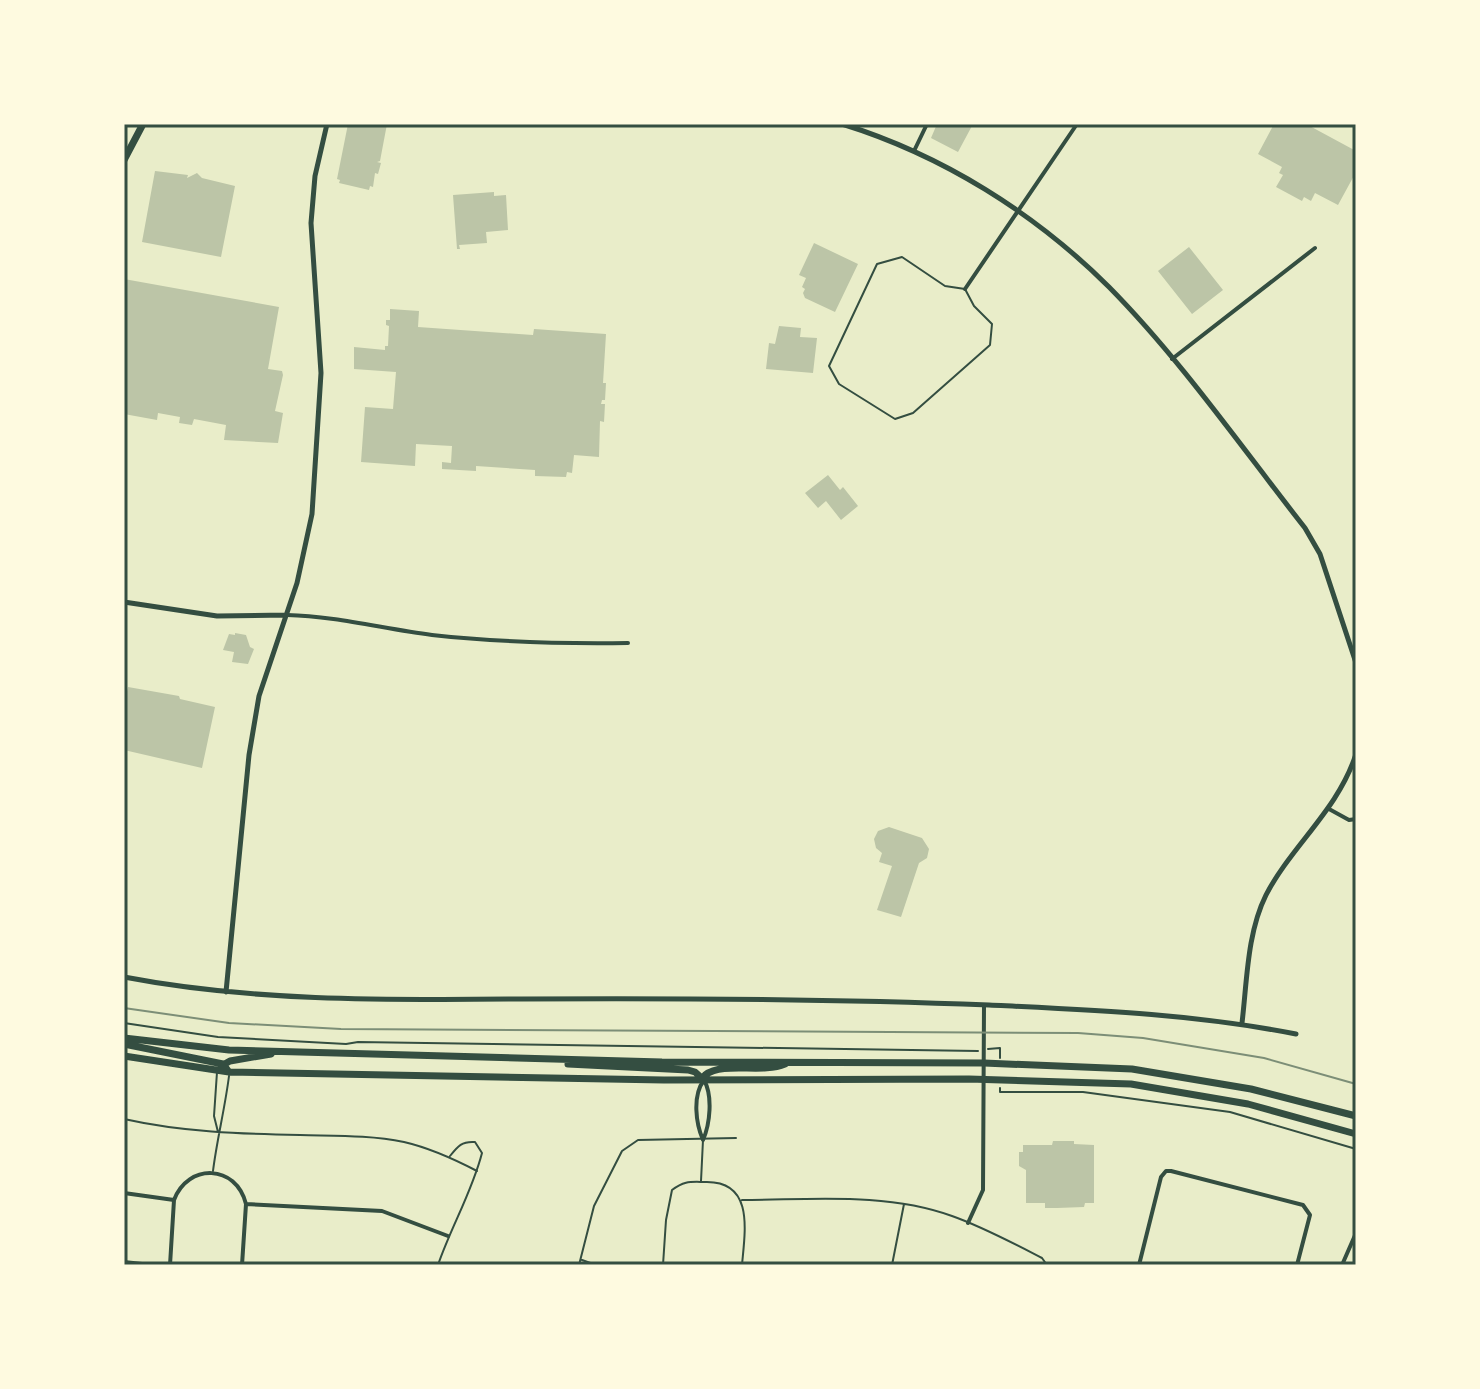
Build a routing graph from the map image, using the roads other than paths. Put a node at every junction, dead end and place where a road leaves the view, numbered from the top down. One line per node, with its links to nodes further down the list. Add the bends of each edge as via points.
1 (143, 124): 7 (main road)
2 (327, 124): 13 (street, via 311,223 321,373 312,506)
3 (842, 124): 6 (street)
4 (927, 124): 6 (street)
5 (1077, 124): 8 (street)
6 (914, 151): 8 (street)
7 (124, 160)
8 (1017, 210): 10 (street); 11 (street, via 1087,266)
9 (1315, 248): 11 (street)
10 (965, 289): 10 (lane, via 945,286 902,257 877,264 829,366 839,384 895,419 913,413 990,345 992,324)
11 (1172, 359): 15 (street, via 1313,540)
12 (124, 602): 13 (street, via 217,616)
13 (287, 615): 14 (street, via 437,635 577,645); 20 (street, via 259,696 249,755)
14 (628, 643)
15 (1355, 659)
16 (1356, 754): 17 (street)
17 (1329, 809): 18 (street); 22 (street, via 1260,910)
18 (1356, 819)
19 (124, 977): 20 (street)
20 (226, 992): 21 (street)
21 (984, 1005): 22 (street, via 1118,1010); 29 (street)
22 (1242, 1023): 23 (street)
23 (1296, 1034)
24 (124, 1041): 25 (main road); 30 (main road)
25 (282, 1052): 27 (main road); 30 (main road)
26 (124, 1056): 30 (main road)
27 (549, 1059): 28 (main road); 32 (main road, via 688,1070)
28 (791, 1062): 29 (main road); 32 (main road, via 773,1069 716,1069)
29 (984, 1063): 33 (street); 34 (main road, via 1132,1069 1251,1089)
30 (220, 1067): 31 (main road); 36 (lane, via 214,1116)
31 (229, 1072): 32 (main road); 36 (lane)
32 (704, 1080): 33 (main road); 39 (street, via 708,1128); 39 (street, via 698,1088 697,1127)
33 (984, 1080): 37 (main road, via 1131,1084 1248,1104); 49 (street, via 983,1190)
34 (1356, 1116)
35 (124, 1119): 36 (lane)
36 (218, 1133): 40 (lane, via 379,1139); 42 (lane)
37 (1356, 1134)
38 (736, 1138): 39 (lane)
39 (703, 1140): 43 (lane); 52 (lane, via 638,1140 622,1151 594,1206)
40 (450, 1157): 41 (lane); 41 (lane, via 458,1145 475,1142 482,1153)
41 (477, 1171): 51 (lane)
42 (213, 1173): 45 (street, via 185,1182); 47 (street, via 235,1183)
43 (701, 1182): 46 (lane, via 731,1186); 60 (lane, via 682,1182 672,1190)
44 (124, 1193): 45 (street)
45 (174, 1200): 55 (street)
46 (742, 1200): 48 (lane); 61 (lane)
47 (246, 1204): 51 (street, via 382,1211); 56 (street)
48 (904, 1204): 49 (lane); 62 (lane)
49 (968, 1223): 63 (lane)
50 (1356, 1233): 66 (street)
51 (448, 1236): 57 (lane)
52 (581, 1260): 58 (lane); 59 (lane)
53 (124, 1262): 54 (street)
54 (151, 1265)
55 (170, 1265)
56 (242, 1265)
57 (438, 1265)
58 (579, 1265)
59 (596, 1265)
60 (663, 1265)
61 (742, 1265)
62 (892, 1265)
63 (1047, 1265)
64 (1139, 1265): 65 (street, via 1166,1171 1303,1205 1310,1215)
65 (1297, 1265)
66 (1342, 1265)

